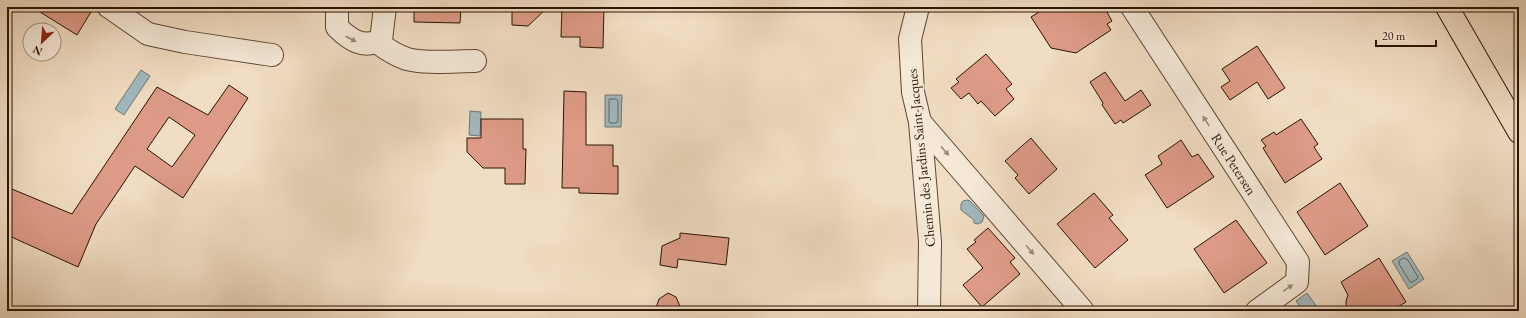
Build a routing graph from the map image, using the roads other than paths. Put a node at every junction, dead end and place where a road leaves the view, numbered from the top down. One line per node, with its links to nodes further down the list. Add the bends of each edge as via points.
1 (109, 7): 8 (street, via 148,34)
2 (337, 7): 7 (street, one-way to 7, via 337,27 346,37 359,43)
3 (385, 7): 7 (street, via 381,40)
4 (918, 7): 10 (street, Chemin des Jardins Saint-Jacques, via 910,39 913,92)
5 (1132, 7): 14 (street, Rue Petersen, one-way to 5, via 1297,282 1298,262)
6 (1447, 7): 11 (main road)
7 (377, 42): 9 (street, via 407,59)
8 (272, 55)
9 (475, 61)
10 (920, 122): 12 (street, Chemin des Jardins Saint-Jacques, via 930,242); 13 (street, one-way to 13)
11 (1519, 132)
12 (930, 311)
13 (1083, 311)
14 (1256, 311)

